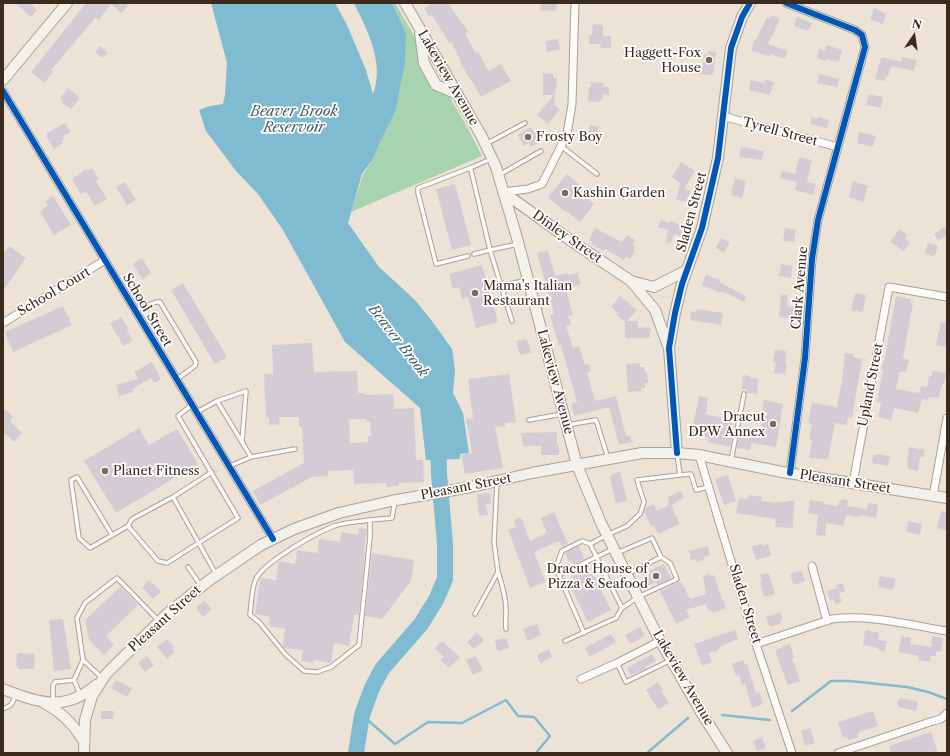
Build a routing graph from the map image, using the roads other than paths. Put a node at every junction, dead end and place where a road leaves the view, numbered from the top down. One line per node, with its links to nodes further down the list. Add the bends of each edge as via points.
1 (67, 3): 6 (main road)
2 (405, 3): 10 (main road, Lakeview Avenue)
3 (575, 3): 11 (street, via 572,104 567,134)
4 (750, 3): 8 (main road, Sladen Street, via 731,48)
5 (786, 3): 12 (street, Clark Avenue, via 855,30 864,39 864,55)
6 (3, 80)
7 (3, 91): 23 (street, School Street)
8 (722, 116): 12 (street, Tyrell Street); 24 (main road, Sladen Street, via 718,158 702,228)
9 (525, 122): 10 (lane)
10 (485, 144): 14 (main road, Lakeview Avenue)
11 (561, 146): 16 (lane); 18 (street, via 542,184 528,189)
12 (838, 147): 52 (street, Clark Avenue, via 818,220 812,259 805,358)
13 (541, 151): 17 (lane)
14 (492, 158): 15 (lane); 17 (main road, Lakeview Avenue)
15 (470, 168): 20 (lane); 22 (lane, via 418,188 436,264)
16 (597, 174)
17 (498, 175): 18 (main road, Lakeview Avenue)
18 (503, 192): 19 (main road, Lakeview Avenue); 26 (main road, Dinley Street)
19 (519, 244): 20 (lane); 25 (main road, Lakeview Avenue)
20 (490, 250): 21 (lane); 27 (lane)
21 (474, 254)
22 (468, 256)
23 (105, 260): 29 (street, School Street); 31 (street, School Court)
24 (687, 270): 26 (main road, Dinley Street, via 654,287); 32 (main road, Sladen Street, via 675,313)
25 (528, 280): 27 (lane); 38 (main road, Lakeview Avenue)
26 (631, 281): 32 (main road, Dinley Street, via 655,310)
27 (501, 286): 30 (lane)
28 (947, 298): 55 (street, Upland Street, via 889,287)
29 (135, 311): 33 (street, School Street); 33 (lane, via 160,302 196,362 195,366)
30 (512, 321)
31 (3, 323)
32 (669, 348): 44 (main road, Sladen Street)
33 (177, 379): 36 (street, School Street)
34 (744, 394): 48 (lane)
35 (217, 400): 37 (lane); 42 (lane); 42 (lane, via 246,391)
36 (192, 405): 37 (street, School Street); 51 (lane, via 178,416)
37 (197, 412): 50 (street, School Street)
38 (563, 414): 40 (lane); 41 (main road, Lakeview Avenue)
39 (947, 418): 57 (street)
40 (529, 420)
41 (566, 425): 47 (lane, via 596,420); 49 (main road, Lakeview Avenue)
42 (242, 442): 46 (lane)
43 (295, 449): 46 (lane)
44 (677, 452): 45 (main road, Pleasant Street); 47 (main road, Pleasant Street, via 642,453); 53 (lane)
45 (699, 455): 48 (main road, Pleasant Street); 56 (street, Sladen Street)
46 (251, 457): 50 (lane)
47 (608, 459): 49 (main road, Pleasant Street)
48 (730, 462): 52 (main road, Pleasant Street)
49 (577, 465): 54 (main road, Pleasant Street); 64 (main road, Lakeview Avenue)
50 (229, 467): 65 (street, School Street)
51 (212, 472): 58 (lane); 66 (lane, via 238,518)
52 (790, 473): 55 (main road, Pleasant Street)
53 (680, 475): 56 (lane, via 691,474 696,490); 64 (lane, via 637,480 644,502 640,514 627,526)
54 (497, 481): 60 (main road, Pleasant Street); 73 (lane, via 494,542)
55 (852, 483): 57 (main road, Pleasant Street)
56 (708, 487): 88 (street, Sladen Street)
57 (933, 496): 59 (main road, Pleasant Street)
58 (173, 497): 62 (lane, via 132,520); 66 (lane)
59 (947, 498)
60 (395, 500): 61 (lane, via 392,518); 65 (main road, Pleasant Street, via 354,508)
61 (370, 520): 61 (lane, via 359,645 331,667 316,672 304,672 250,615 255,579 276,559 303,541 336,526)
62 (128, 526): 63 (lane); 66 (lane, via 158,561 162,562 167,563)
63 (112, 535): 63 (lane, via 90,548 79,538 71,480 77,477)
64 (607, 535): 67 (lane); 68 (main road, Lakeview Avenue)
65 (273, 539): 74 (main road, Pleasant Street)
66 (199, 543): 74 (lane)
67 (590, 544): 69 (lane); 75 (lane, via 582,541 562,551 557,564)
68 (615, 551): 69 (lane); 70 (lane, via 652,538); 76 (main road, Lakeview Avenue)
69 (596, 556): 75 (lane); 79 (lane)
70 (662, 556): 76 (lane); 78 (lane, via 670,563 677,579)
71 (812, 566): 82 (street)
72 (188, 567): 77 (lane)
73 (498, 572): 80 (lane); 83 (lane, via 505,591)
74 (217, 575): 77 (main road, Pleasant Street)
75 (559, 575): 85 (lane)
76 (627, 575): 78 (main road, Lakeview Avenue)
77 (202, 586): 81 (main road, Pleasant Street)
78 (638, 597): 79 (lane); 87 (main road, Lakeview Avenue)
79 (622, 608): 85 (lane, via 616,618)
80 (475, 614)
81 (160, 621): 89 (lane, via 117,578 85,603 77,618); 92 (main road, Pleasant Street)
82 (827, 621): 84 (street, via 859,617); 88 (street)
83 (506, 629)
84 (947, 631)
85 (584, 633): 86 (lane)
86 (566, 641)
87 (660, 641): 90 (main road, Lakeview Avenue); 91 (street)
88 (756, 644): 105 (street, Sladen Street)
89 (83, 660): 92 (lane); 94 (lane)
90 (671, 660): 91 (lane, via 626,682); 104 (main road, Lakeview Avenue)
91 (617, 664): 93 (street)
92 (102, 679): 97 (main road); 102 (main road, Pleasant Street, via 88,708)
93 (581, 679)
94 (74, 680): 97 (lane); 99 (lane, via 55,682)
95 (3, 689): 96 (main road)
96 (17, 694): 98 (main road); 100 (lane, via 11,704)
97 (81, 696): 99 (main road, via 70,701)
98 (37, 700): 99 (main road); 102 (main road, via 52,707 71,722)
99 (53, 702)
100 (3, 709)
101 (947, 713): 106 (street, via 933,721)
102 (83, 740): 103 (main road, Pleasant Street)
103 (84, 753)
104 (727, 753)
105 (792, 753)
106 (838, 753)

